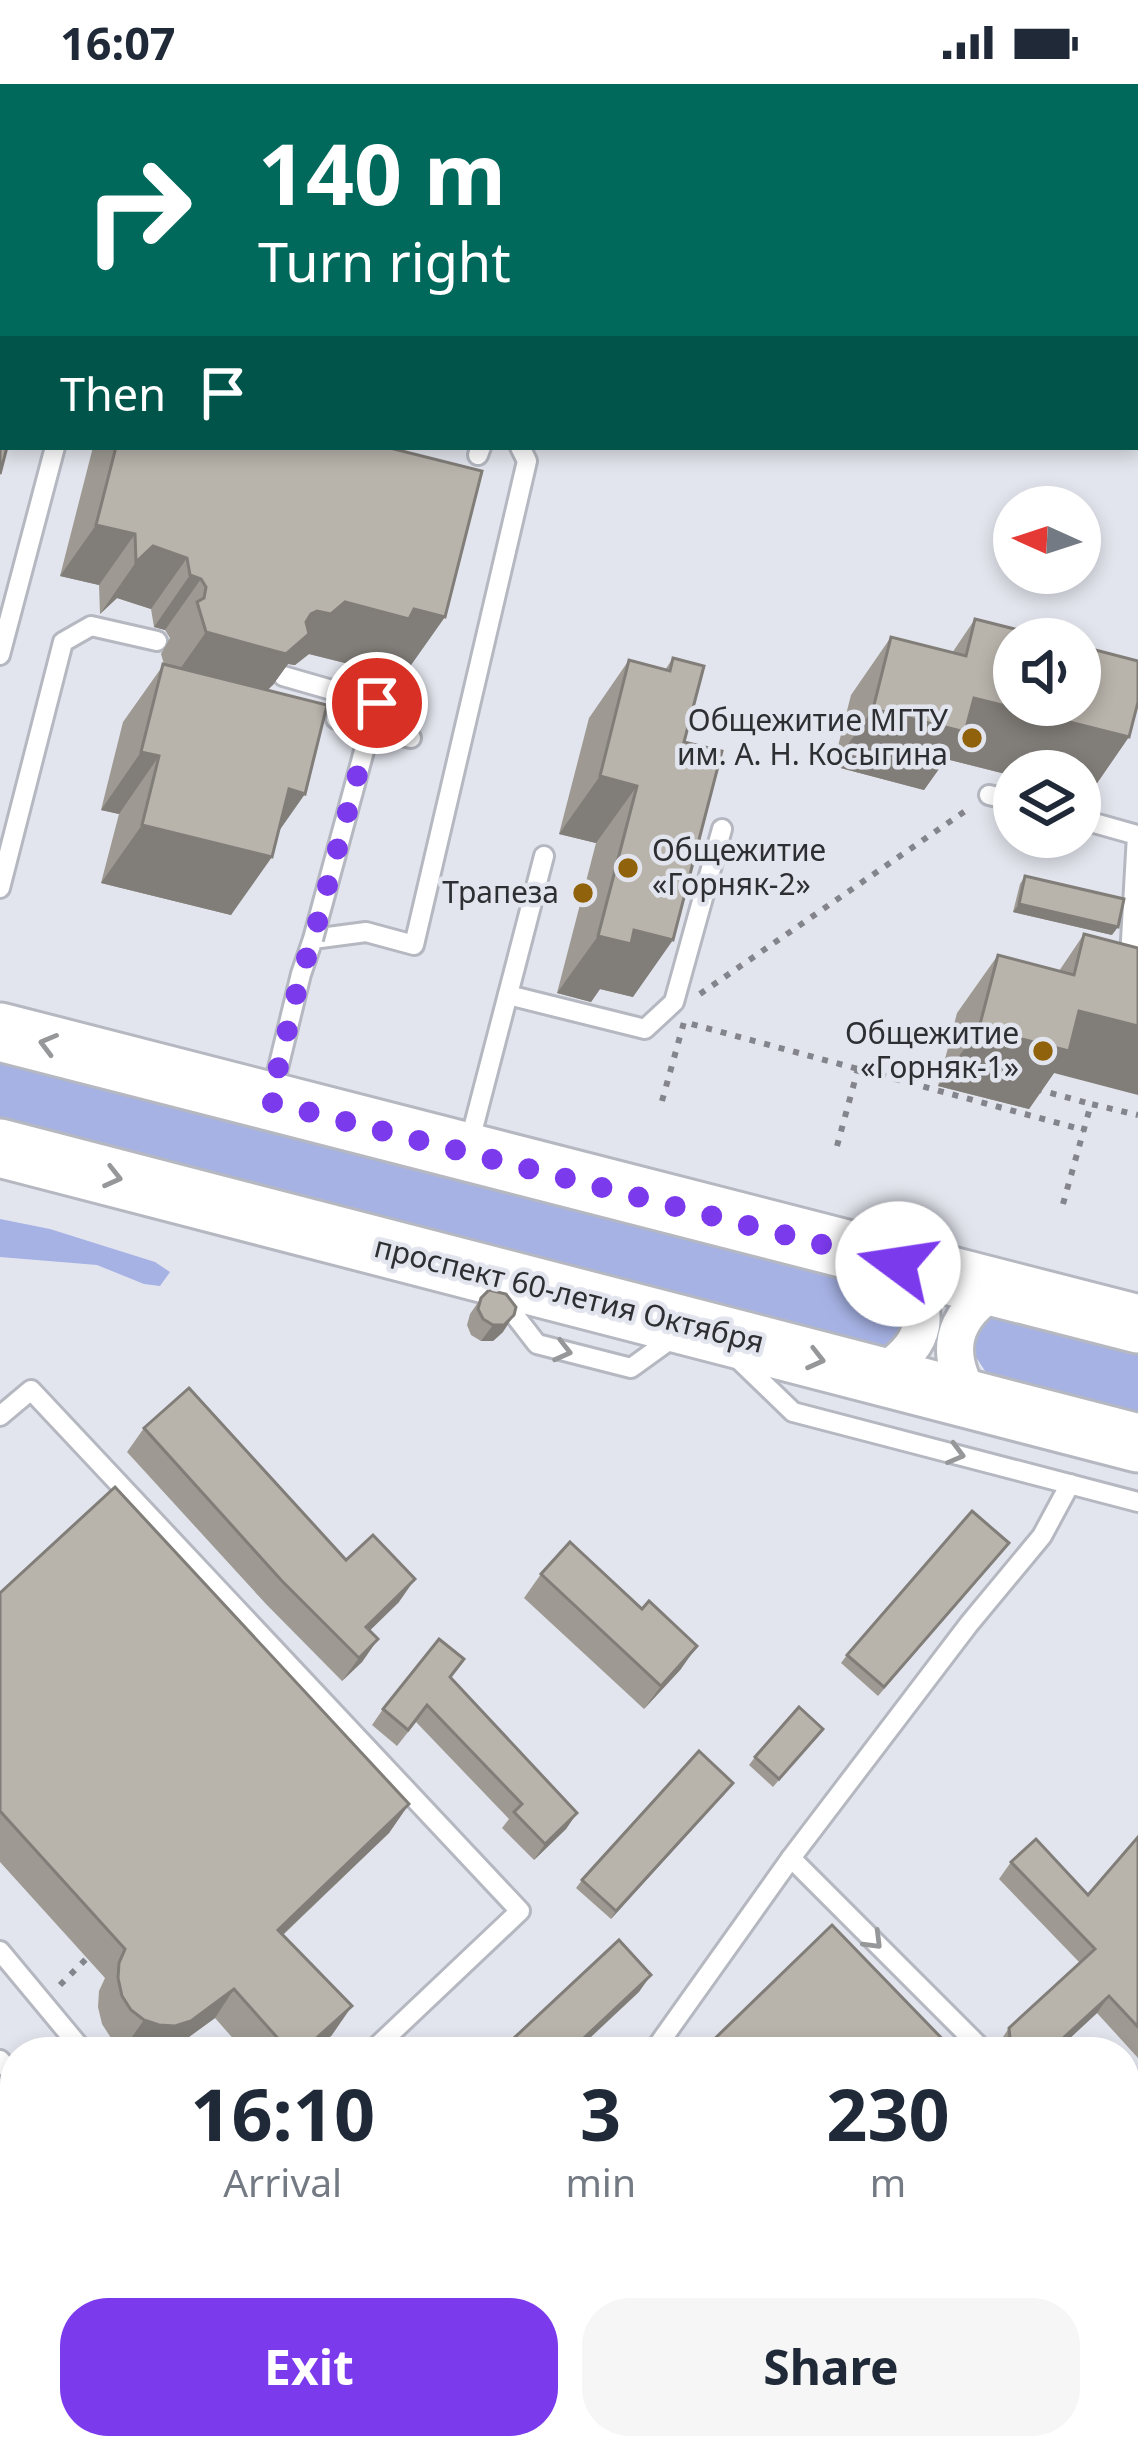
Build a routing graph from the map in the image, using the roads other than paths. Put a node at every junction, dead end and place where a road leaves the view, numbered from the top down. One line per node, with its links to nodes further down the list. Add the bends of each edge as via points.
1 (54, 450): 4 (lane)
2 (522, 450): 14 (lane, via 527,461 414,945 366,932)
3 (157, 641): 13 (lane, via 91,626 64,641)
4 (0, 655)
5 (283, 676): 14 (lane, bridge, via 377,703)
6 (336, 719): 7 (lane)
7 (357, 725)
8 (989, 795): 9 (lane)
9 (993, 796)
10 (1101, 825): 15 (lane, via 1137,835 1130,958)
11 (722, 829): 16 (lane, via 674,1002 645,1029)
12 (544, 856): 16 (lane)
13 (0, 888)
14 (313, 939): 18 (lane)
15 (1138, 961)
16 (508, 995): 20 (lane)
17 (0, 1032): 18 (main road, one-way to 17)
18 (270, 1102): 20 (main road)
19 (0, 1148): 24 (main road, проспект 60-летия Октября, one-way to 24)
20 (466, 1152): 21 (main road)
21 (898, 1264): 22 (main road); 25 (street, via 915,1286 922,1329 914,1347)
22 (998, 1288): 23 (main road); 26 (street, via 963,1316 955,1338 961,1382)
23 (1138, 1324)
24 (699, 1328): 25 (main road, проспект 60-летия Октября, one-way to 25); 29 (lane, one-way to 29, via 793,1412)
25 (878, 1375): 26 (main road, проспект 60-летия Октября)
26 (973, 1401): 28 (main road, проспект 60-летия Октября)
27 (0, 1416): 34 (lane, via 31,1390 520,1911)
28 (1138, 1443)
29 (1070, 1484): 30 (lane); 31 (lane, via 1042,1536)
30 (1138, 1502)
31 (791, 1858): 35 (lane); 36 (lane, one-way to 36)
32 (0, 1951): 33 (lane)
33 (72, 2037)
34 (387, 2037)
35 (664, 2037)
36 (970, 2037)

